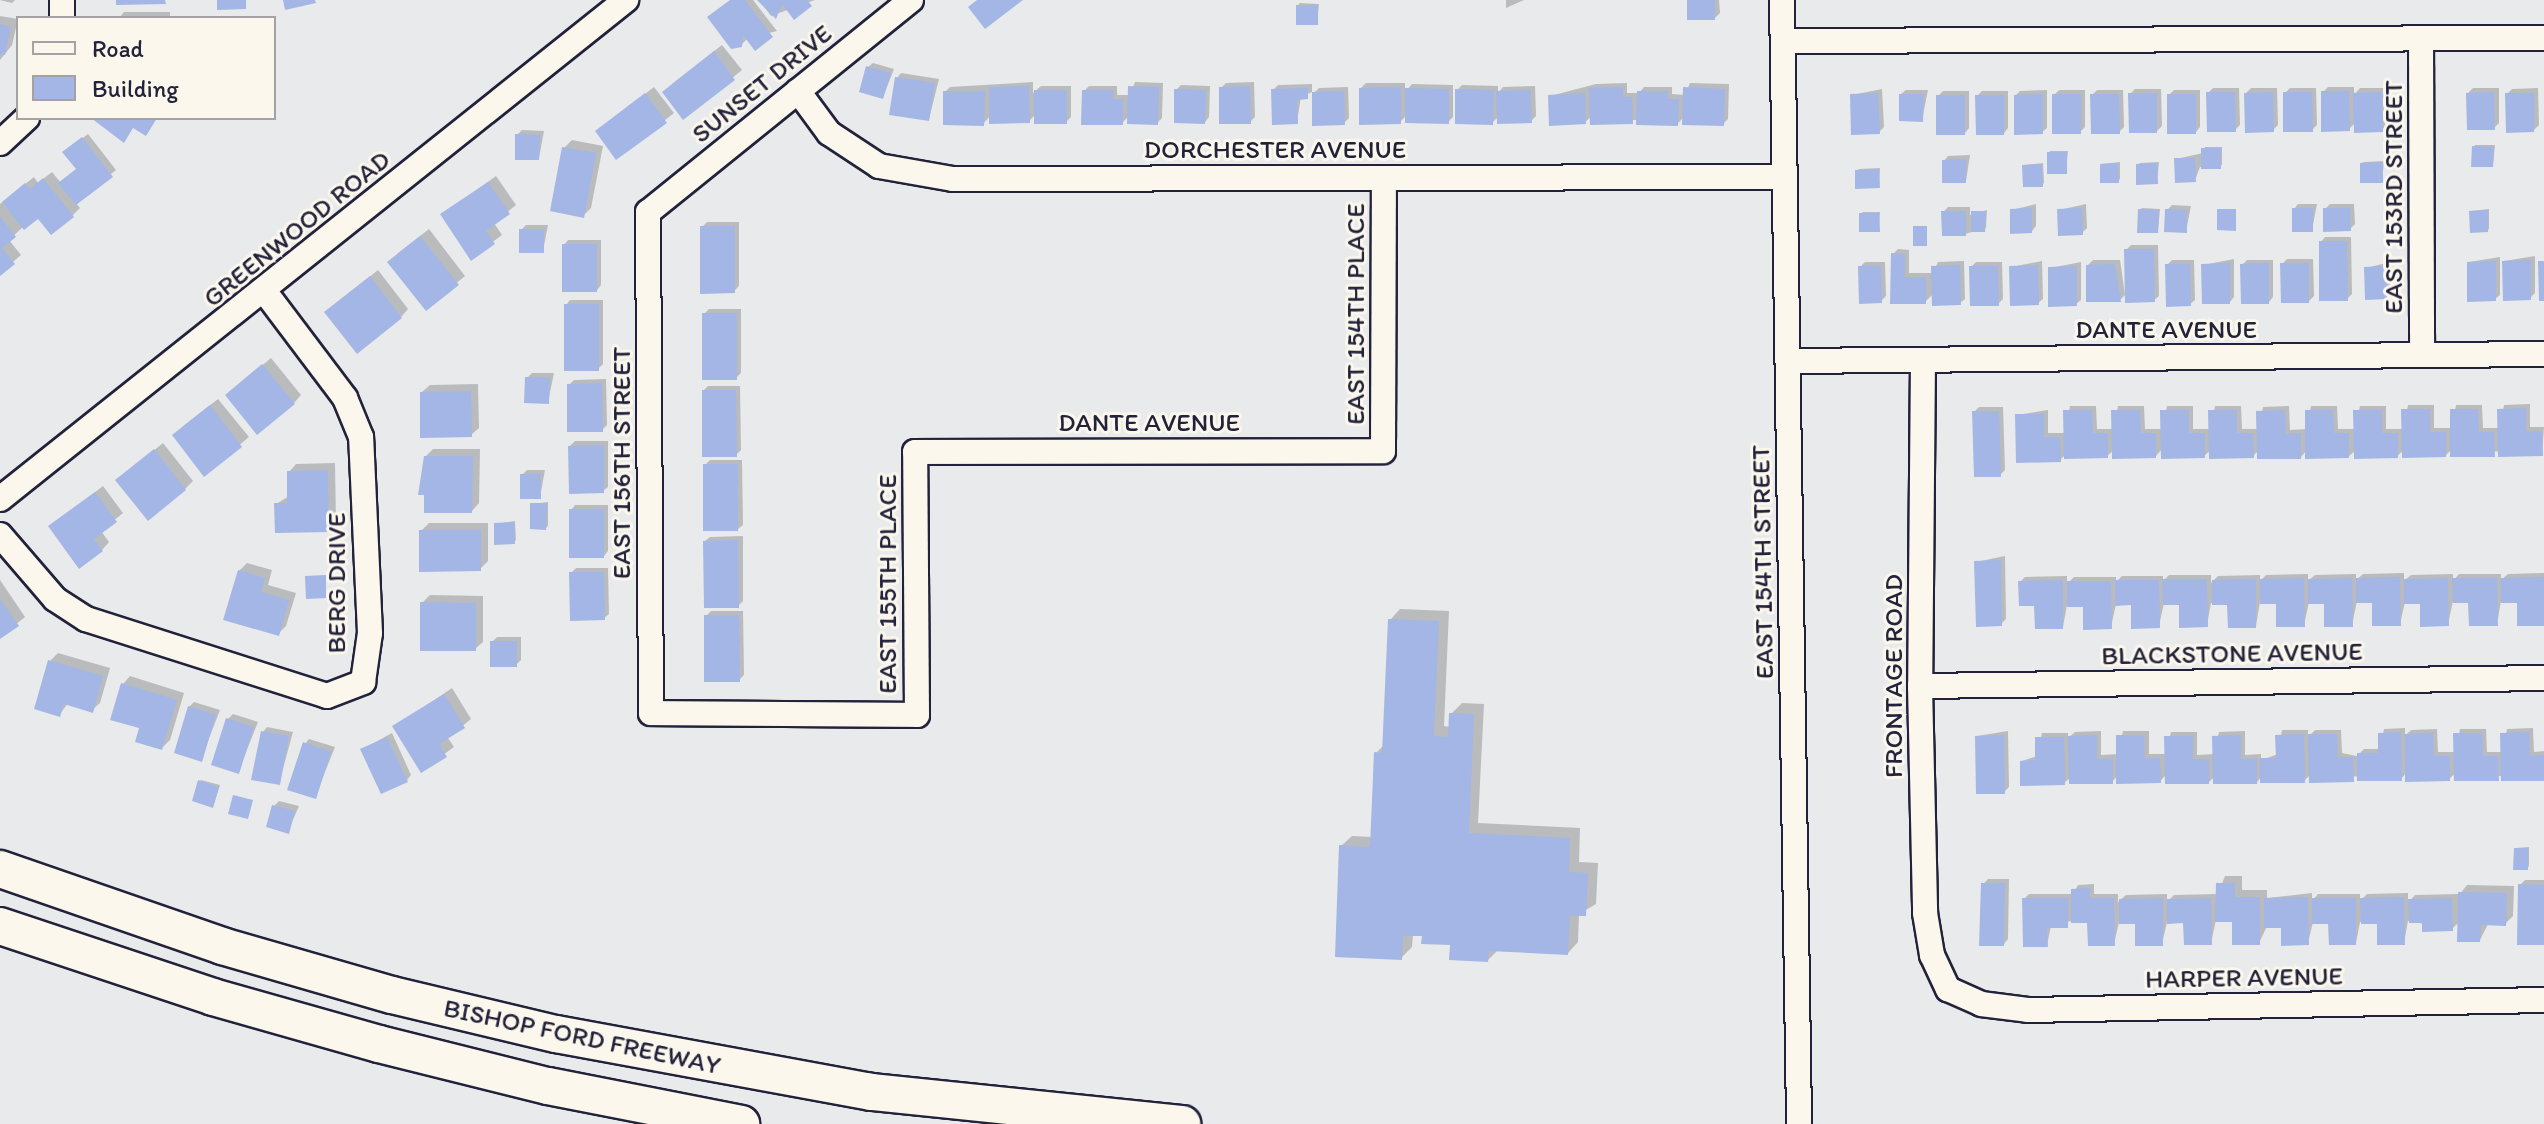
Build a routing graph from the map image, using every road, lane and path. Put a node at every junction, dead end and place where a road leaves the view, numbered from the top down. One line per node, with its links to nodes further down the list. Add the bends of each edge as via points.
1 (911, 0): 7 (street, SUNSET DRIVE)
2 (1782, 0): 6 (street, EAST 154TH STREET)
3 (613, 4): 13 (street, GREENWOOD ROAD)
4 (2421, 38): 5 (street); 6 (street); 15 (street, EAST 153RD STREET)
5 (2544, 38)
6 (1783, 41): 10 (street, EAST 154TH STREET)
7 (798, 91): 11 (street, DORCHESTER AVENUE, via 829,133 879,166 914,174 953,179); 12 (street, SUNSET DRIVE)
8 (25, 120): 9 (street)
9 (0, 143)
10 (1785, 177): 11 (street, DORCHESTER AVENUE); 17 (street, EAST 154TH STREET)
11 (1384, 178): 18 (street, EAST 154TH PLACE)
12 (648, 212): 24 (street, EAST 156TH STREET, via 651,713)
13 (265, 292): 20 (street, GREENWOOD ROAD); 21 (street, BERG DRIVE, via 345,398 361,437 370,633 363,682 327,696 86,619 55,599)
14 (2544, 354): 15 (street, DANTE AVENUE)
15 (2422, 355): 16 (street, DANTE AVENUE)
16 (1923, 360): 17 (street, DANTE AVENUE); 23 (street, FRONTAGE ROAD)
17 (1788, 361): 31 (street, EAST 154TH STREET)
18 (1383, 451): 19 (street, DANTE AVENUE)
19 (915, 452): 24 (street, EAST 155TH PLACE)
20 (0, 499)
21 (0, 535)
22 (2544, 678): 23 (street, BLACKSTONE AVENUE)
23 (1920, 686): 27 (street, FRONTAGE ROAD, via 1925,913 1932,955)
24 (917, 715)
25 (0, 869): 30 (highway, BISHOP FORD FREEWAY, via 222,946 556,1034 872,1092)
26 (0, 926): 29 (highway, BISHOP FORD FREEWAY, via 213,997 379,1044 548,1086)
27 (1948, 989): 28 (street, HARPER AVENUE, via 1981,1004 2028,1010)
28 (2544, 1000)
29 (741, 1124)
30 (1182, 1124)
31 (1799, 1124)

